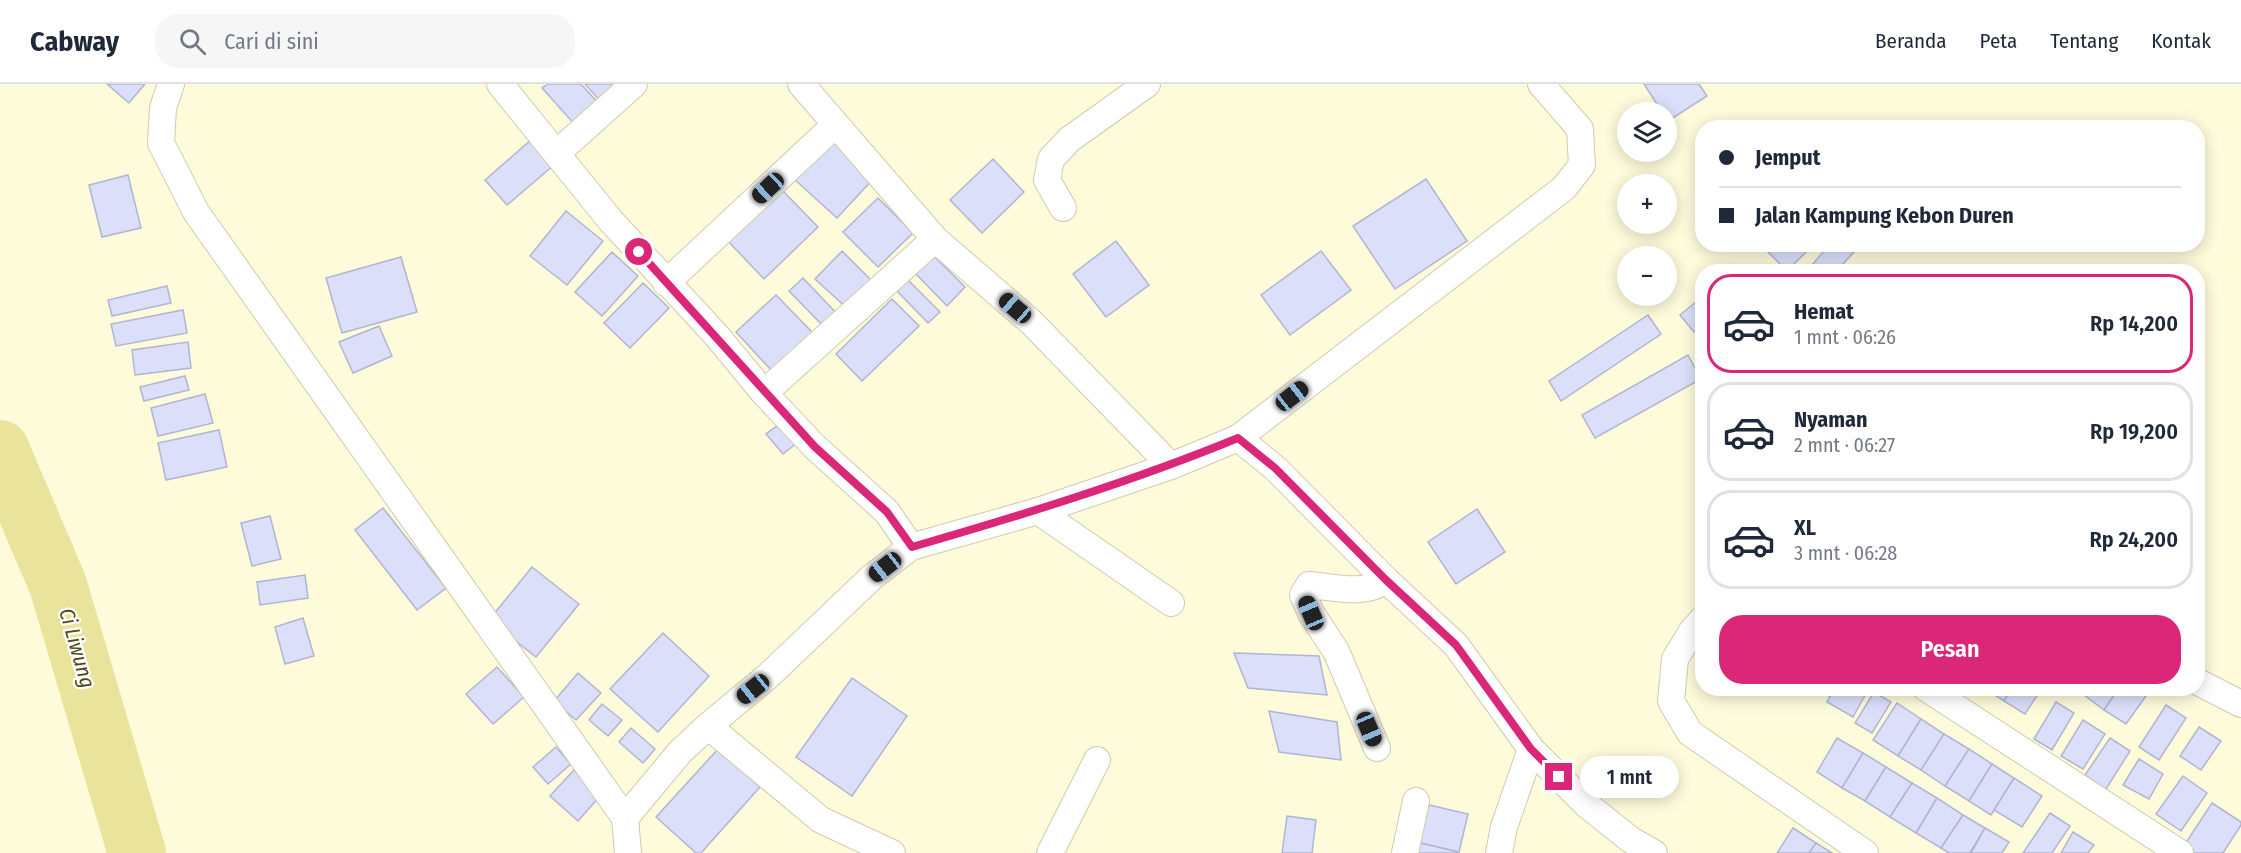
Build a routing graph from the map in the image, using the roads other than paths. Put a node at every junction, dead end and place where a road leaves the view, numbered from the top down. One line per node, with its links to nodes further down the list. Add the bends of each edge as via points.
1 (171, 84): 28 (street, via 163,108 161,143 196,212)
2 (500, 84): 8 (street)
3 (634, 84): 8 (street)
4 (801, 84): 7 (street)
5 (1147, 84): 9 (street, via 1070,139 1052,159 1047,180)
6 (1541, 84): 13 (street, via 1580,129 1582,165 1564,188)
7 (835, 125): 10 (street); 11 (street)
8 (557, 153): 11 (street)
9 (1063, 208)
10 (935, 239): 12 (street); 14 (street, via 1031,322)
11 (666, 284): 12 (street, via 717,336)
12 (764, 393): 16 (street, via 815,447 887,512)
13 (1238, 438): 14 (street); 17 (street, via 1290,482)
14 (1171, 466): 15 (street)
15 (1038, 511): 16 (street); 18 (street)
16 (912, 547): 23 (street, via 872,577 768,676)
17 (1386, 580): 24 (street, via 1377,587 1352,590 1309,585 1304,595 1336,651); 25 (street, via 1456,645)
18 (1171, 603)
19 (1695, 628): 35 (street, via 1675,659 1671,701 1690,733)
20 (2205, 686): 22 (street)
21 (1938, 696): 36 (street)
22 (2241, 704)
23 (708, 726): 28 (street, via 680,752); 30 (street, via 821,820)
24 (1377, 748)
25 (1531, 749): 33 (street); 34 (street, via 1587,805)
26 (1097, 760): 31 (street)
27 (1416, 801): 32 (street)
28 (625, 818): 29 (street)
29 (628, 853)
30 (892, 853)
31 (1050, 853)
32 (1405, 853)
33 (1499, 853)
34 (1654, 853)
35 (1865, 853)
36 (2180, 853)

